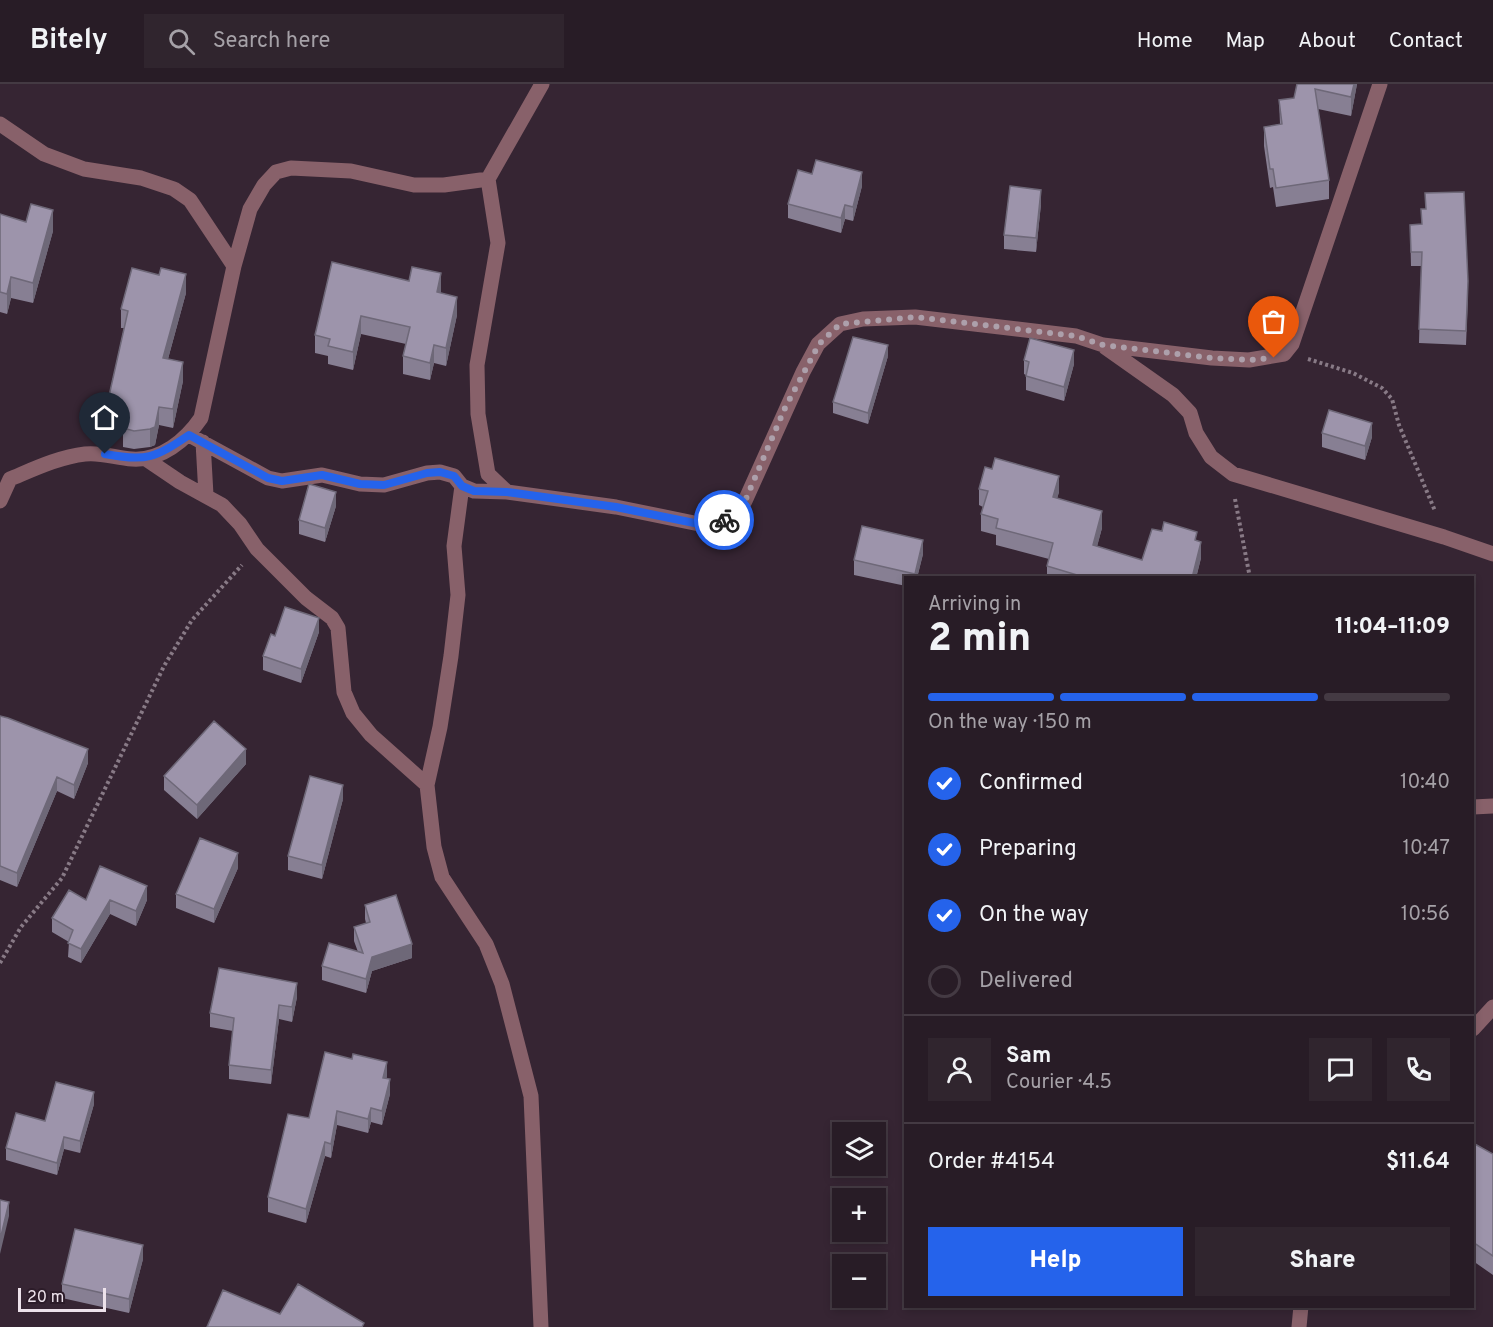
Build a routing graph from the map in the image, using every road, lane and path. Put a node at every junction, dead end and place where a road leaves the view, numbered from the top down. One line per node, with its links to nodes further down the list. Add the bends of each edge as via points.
1 (542, 84): 4 (street)
2 (1380, 84): 7 (street, via 1292,344)
3 (0, 124): 5 (street, via 44,154 84,169 141,178 174,189 190,200)
4 (488, 179): 5 (street, via 414,185 351,171 291,168 276,172 250,209); 13 (street, via 498,243 477,365 478,414 488,474)
5 (234, 266): 8 (street)
6 (1103, 345): 7 (street, via 1249,360); 10 (street, via 1173,395 1191,413 1196,433 1211,457); 13 (street, via 1076,336 915,317 840,324 819,344 785,408 745,501 726,519 704,525 616,507)
7 (1284, 354): 16 (path, via 1353,373 1382,388 1392,399)
8 (196, 438): 9 (street); 12 (street, via 268,478 282,481 322,475 384,485 440,472 454,476); 14 (street)
9 (146, 459): 11 (street, via 86,454); 14 (street)
10 (1233, 474): 16 (street); 19 (path)
11 (5, 479): 15 (street)
12 (462, 486): 13 (street, via 474,491); 20 (street, via 454,546 458,595 452,656)
13 (507, 492)
14 (206, 495): 17 (street, via 228,511)
15 (0, 501)
16 (1444, 537): 18 (street)
17 (257, 549): 20 (street, via 332,618 338,628 344,692 353,712 371,735); 23 (path, via 192,620 164,666 62,878 21,927)
18 (1493, 554)
19 (1250, 576)
20 (427, 785): 27 (street, via 434,848 442,877 486,944 502,984 531,1096)
21 (1493, 806): 22 (street)
22 (1474, 807)
23 (0, 963)
24 (1493, 1007): 25 (street)
25 (1474, 1028)
26 (1301, 1308): 28 (street)
27 (541, 1327)
28 (1299, 1327)

